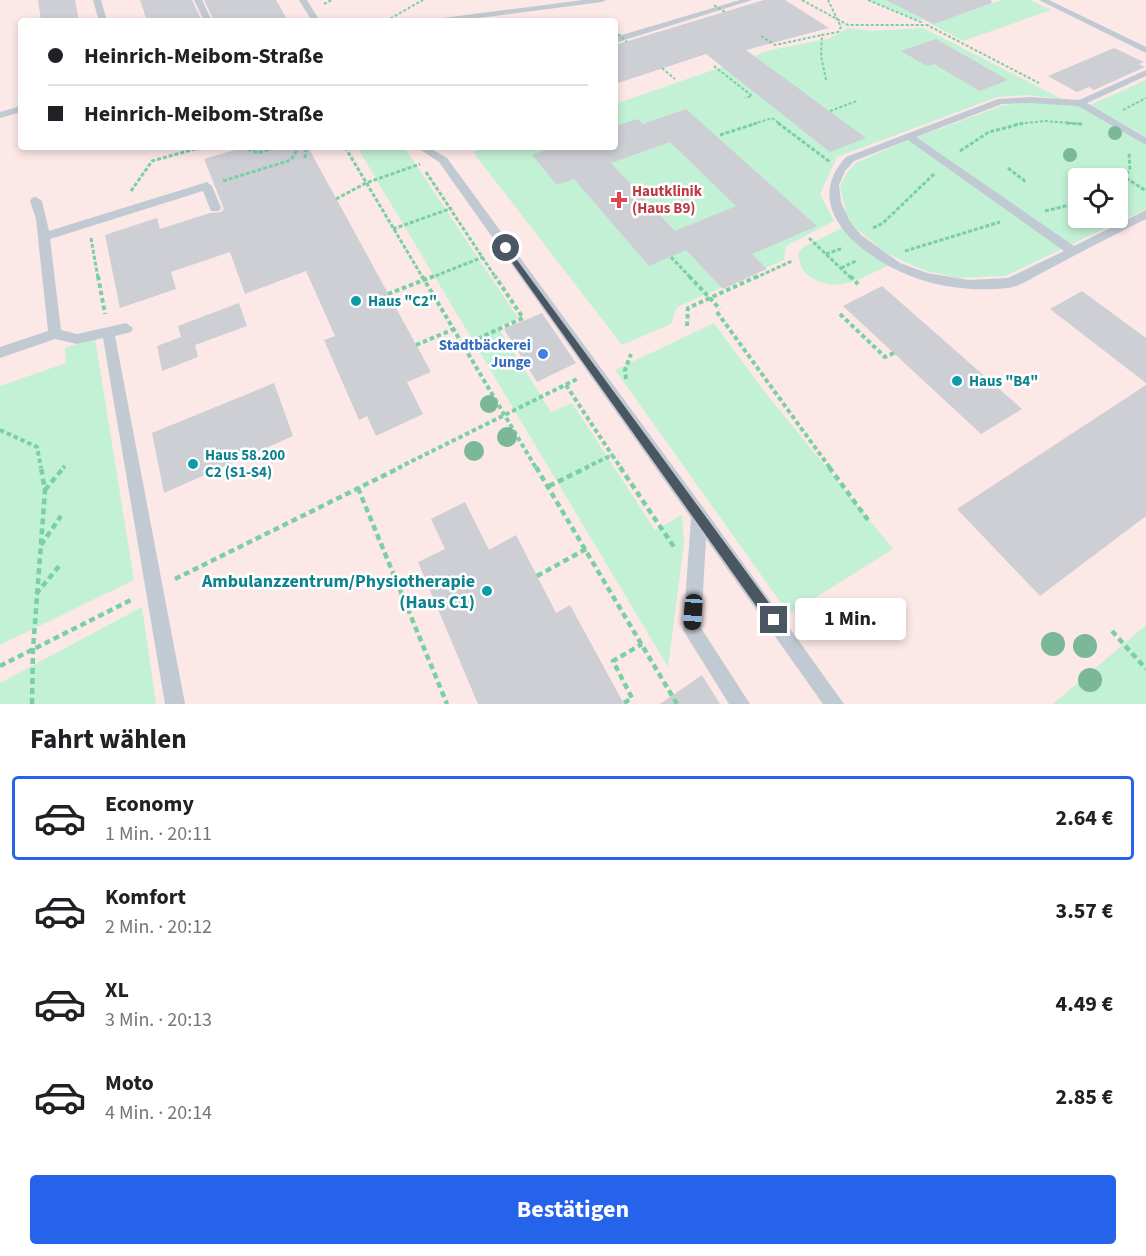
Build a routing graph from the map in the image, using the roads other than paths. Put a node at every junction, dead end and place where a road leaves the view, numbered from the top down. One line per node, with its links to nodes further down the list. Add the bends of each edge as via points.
1 (97, 0): 9 (lane)
2 (198, 0): 10 (lane)
3 (303, 0): 11 (lane)
4 (521, 0): 8 (lane)
5 (602, 0): 8 (lane)
6 (748, 0): 13 (lane)
7 (1043, 0): 14 (lane)
8 (530, 8): 12 (lane)
9 (102, 18)
10 (207, 18)
11 (314, 18)
12 (457, 18)
13 (618, 36)
14 (1146, 50)
15 (1146, 73): 16 (lane)
16 (1080, 103): 19 (lane, via 1001,101); 20 (lane)
17 (18, 110): 18 (lane)
18 (0, 115)
19 (908, 136): 26 (lane); 26 (lane, via 850,159 834,185 835,202 844,222 884,259 926,277 969,285 1010,283)
20 (1146, 142)
21 (427, 150): 31 (lane, via 441,157)
22 (36, 201): 25 (lane)
23 (215, 208): 25 (lane, via 207,186)
24 (1146, 214): 26 (lane)
25 (44, 237): 29 (lane)
26 (1073, 251)
27 (126, 328): 28 (lane)
28 (108, 332): 29 (lane, via 77,339); 32 (lane)
29 (55, 334): 30 (lane)
30 (0, 353)
31 (699, 515): 33 (lane, via 692,630); 34 (lane)
32 (175, 704)
33 (740, 704)
34 (834, 704)

